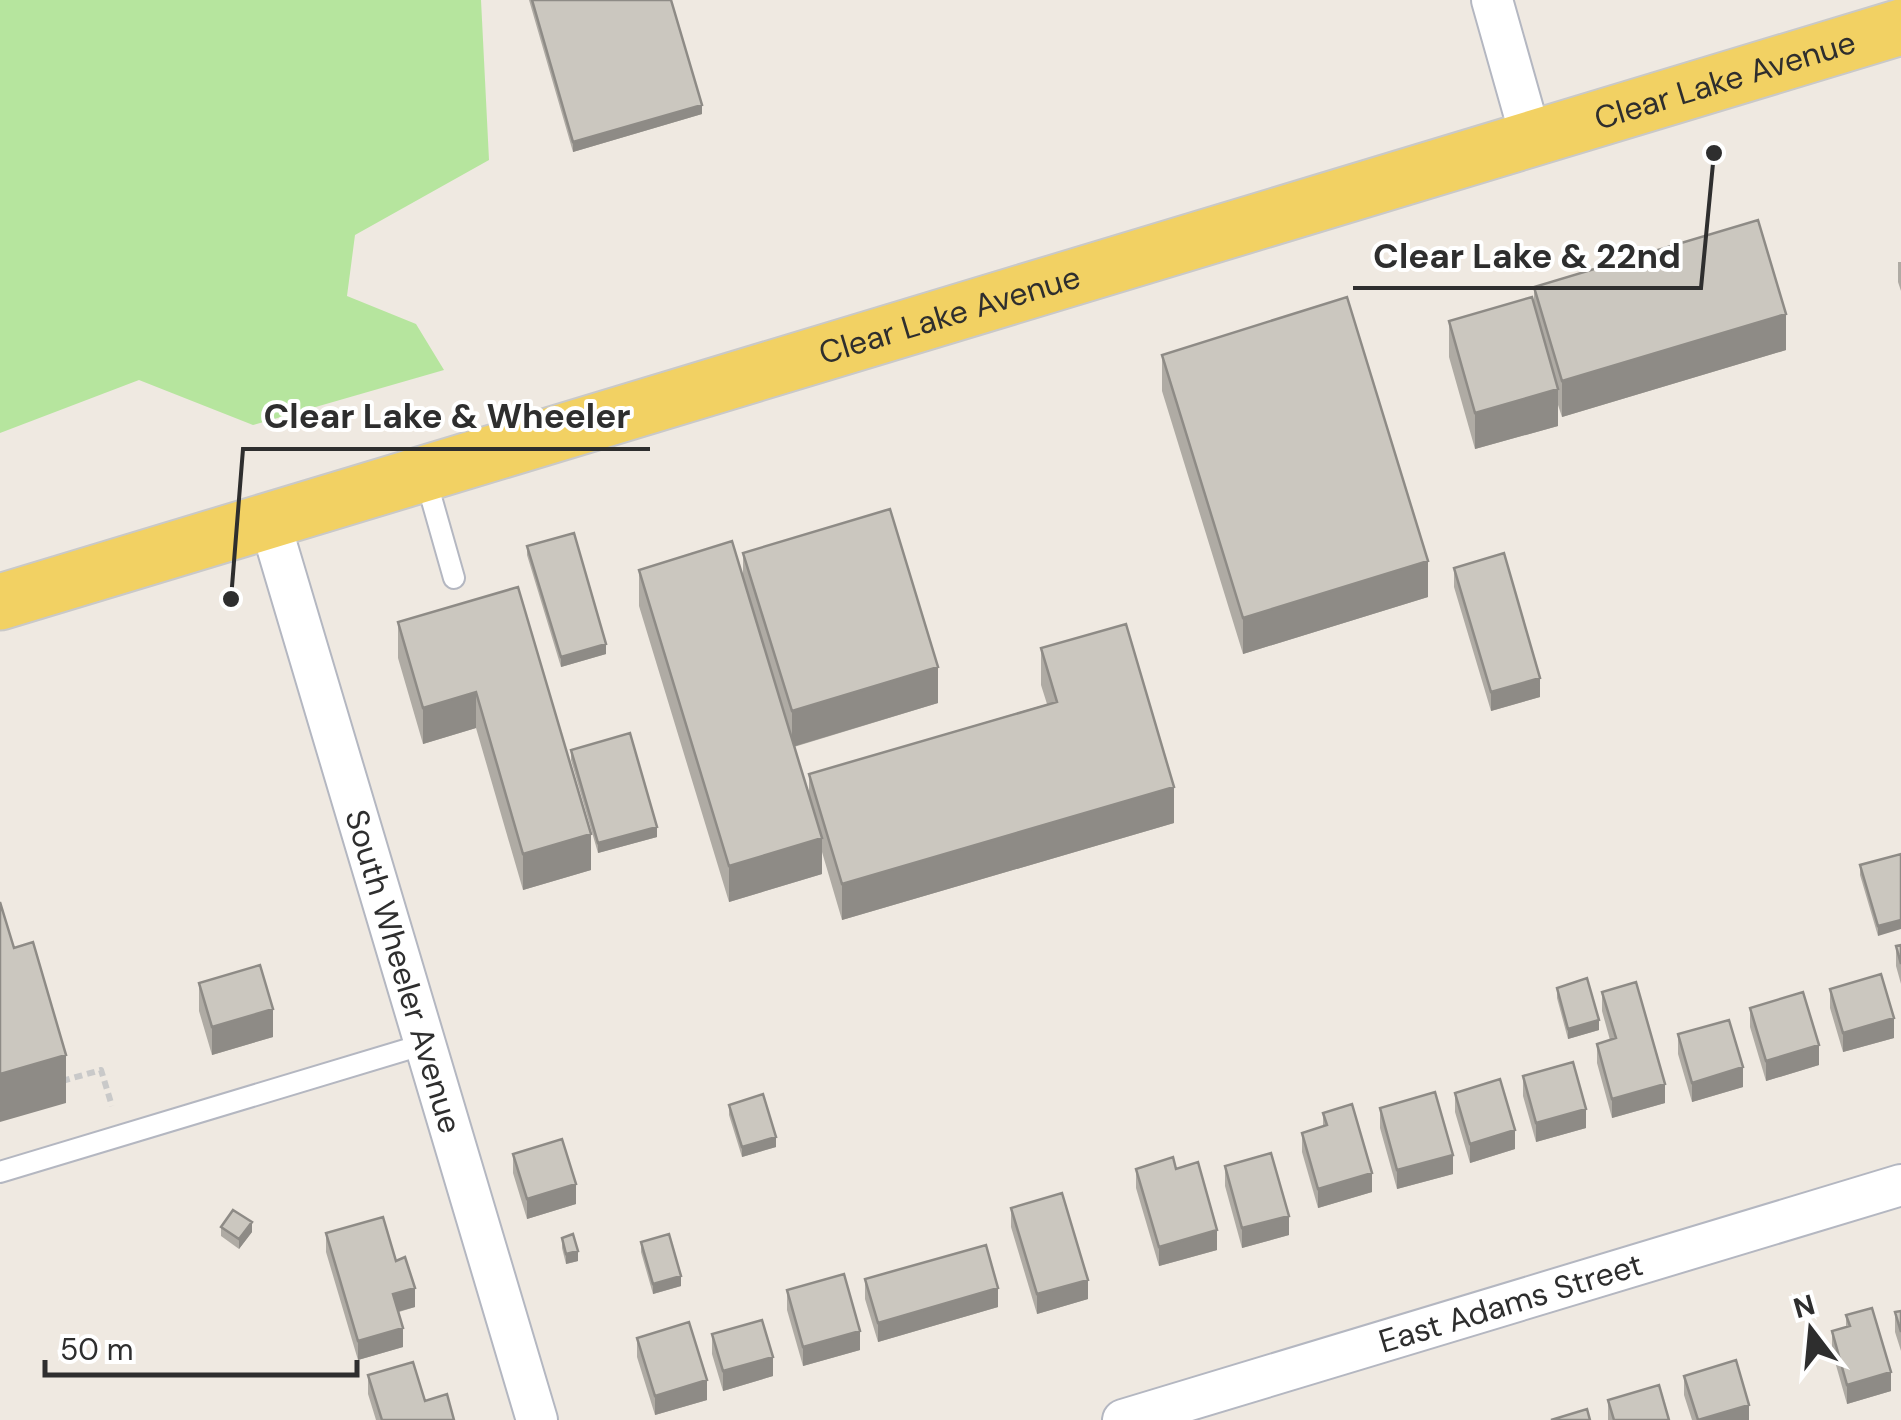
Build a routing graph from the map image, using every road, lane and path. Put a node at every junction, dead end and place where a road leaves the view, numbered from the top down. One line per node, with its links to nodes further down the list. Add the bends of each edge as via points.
1 (1492, 0): 3 (street)
2 (1901, 27): 3 (main road, Clear Lake Avenue)
3 (1531, 138): 4 (main road, Clear Lake Avenue)
4 (424, 476): 5 (main road, Clear Lake Avenue); 6 (lane)
5 (270, 522): 7 (main road, Clear Lake Avenue); 8 (street, South Wheeler Avenue)
6 (454, 578)
7 (0, 602)
8 (426, 1044): 11 (lane); 13 (street, South Wheeler Avenue)
9 (62, 1080): 10 (path, via 101,1070)
10 (115, 1117)
11 (0, 1172)
12 (1901, 1186): 14 (street, East Adams Street)
13 (537, 1420)
14 (1122, 1420)

